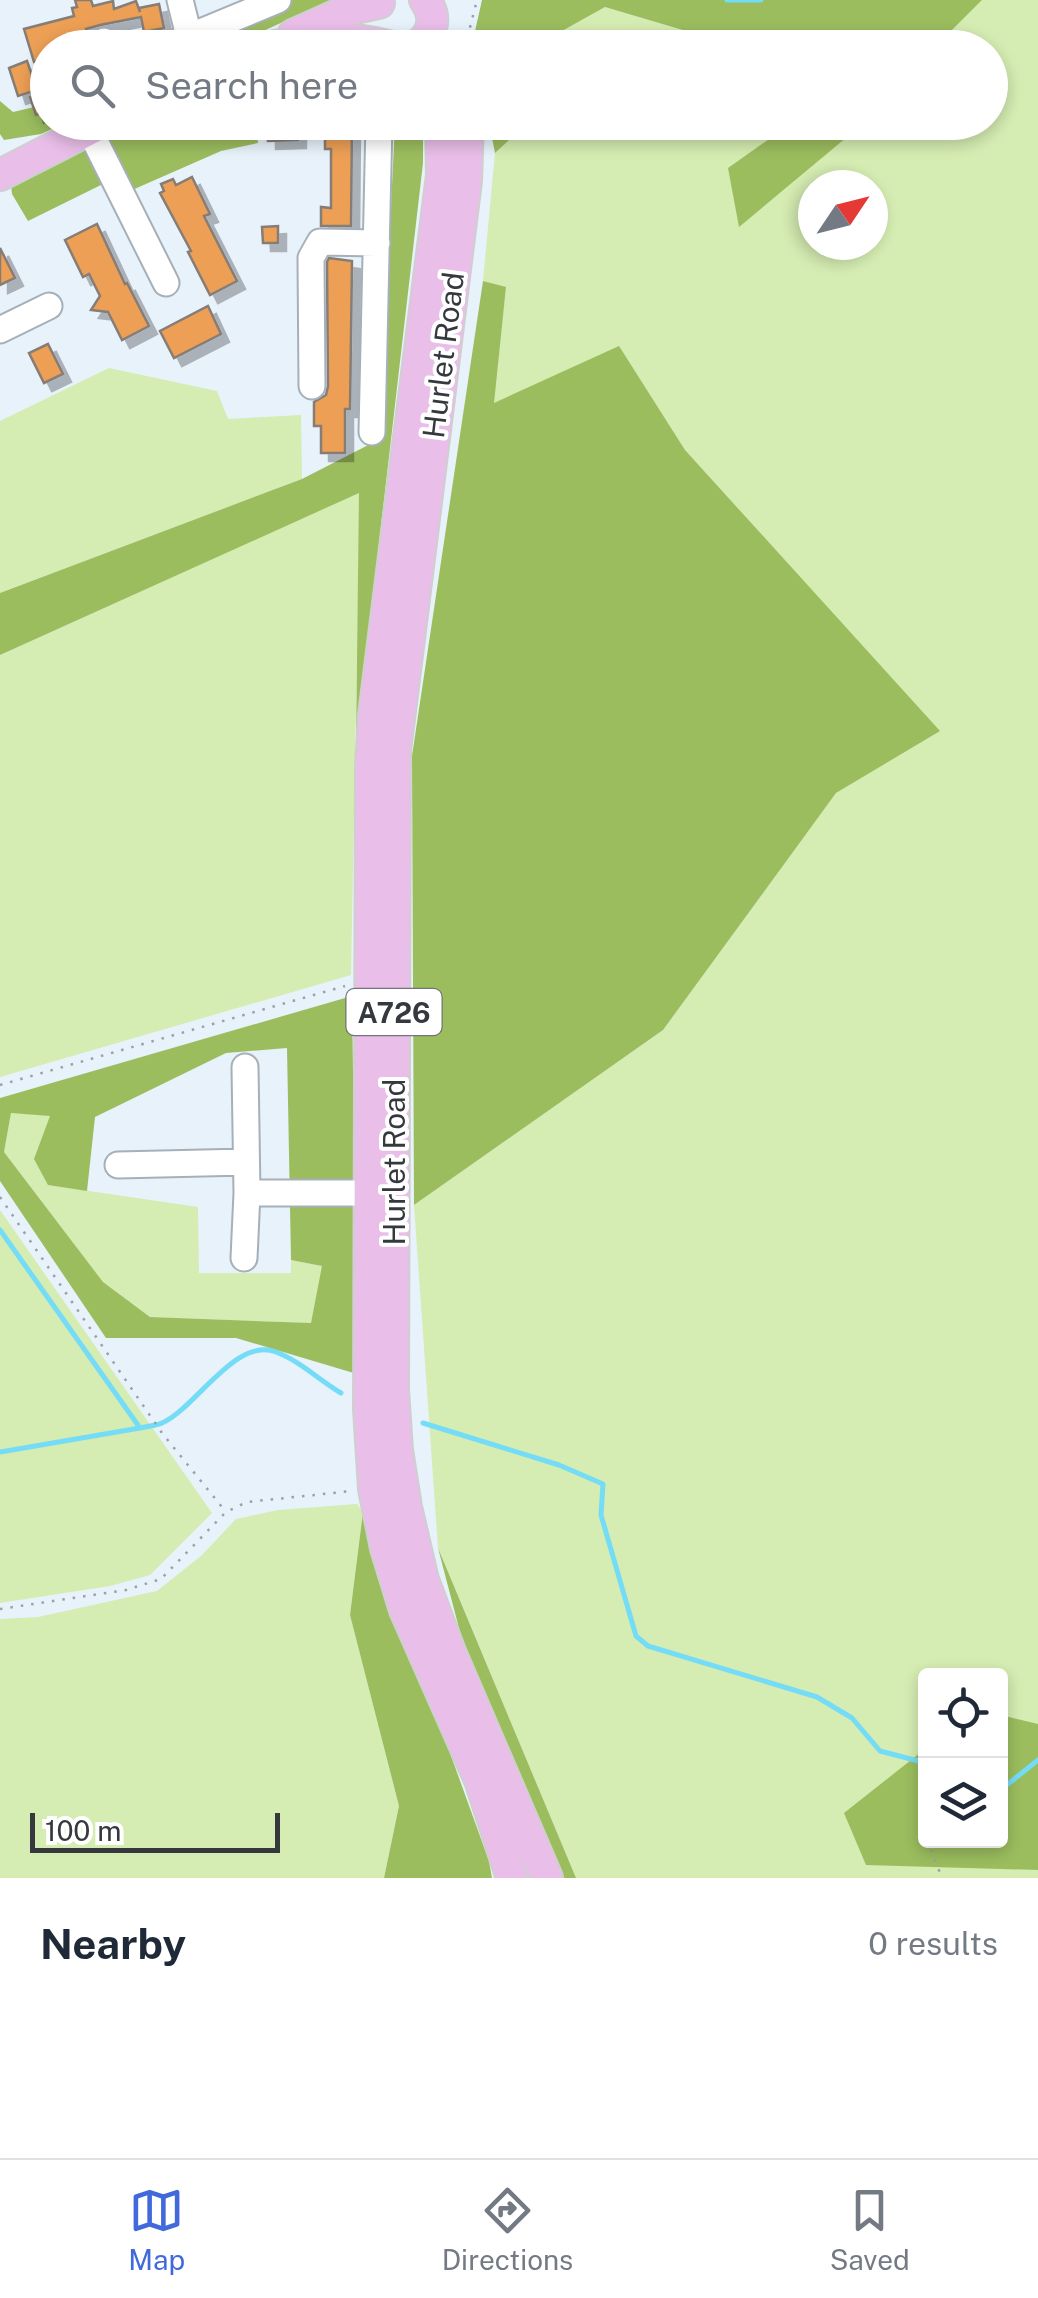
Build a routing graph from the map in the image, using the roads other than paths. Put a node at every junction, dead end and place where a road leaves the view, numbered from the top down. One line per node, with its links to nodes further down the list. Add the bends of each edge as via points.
1 (180, 0): 4 (street)
2 (278, 0): 5 (street)
3 (381, 2): 6 (main road); 7 (main road)
4 (187, 30)
5 (208, 30)
6 (303, 30)
7 (377, 30)
8 (65, 140): 13 (main road)
9 (103, 140): 15 (street)
10 (379, 140): 14 (street)
11 (441, 140): 24 (main road, Hurlet Road / A726, via 370,766)
12 (469, 140): 27 (main road, Hurlet Road / A726, via 395,751 393,1390 406,1508 423,1580)
13 (2, 168)
14 (377, 244): 18 (street, via 320,242 311,258); 19 (street)
15 (166, 283)
16 (49, 306): 17 (street)
17 (0, 330)
18 (312, 386)
19 (372, 432)
20 (245, 1067): 21 (street)
21 (246, 1162): 22 (street); 23 (street)
22 (118, 1165)
23 (247, 1192): 24 (street); 25 (street)
24 (369, 1193): 26 (main road, Hurlet Road / A726, via 369,1409 386,1548 405,1610 480,1780)
25 (244, 1258)
26 (512, 1878)
27 (547, 1878)

